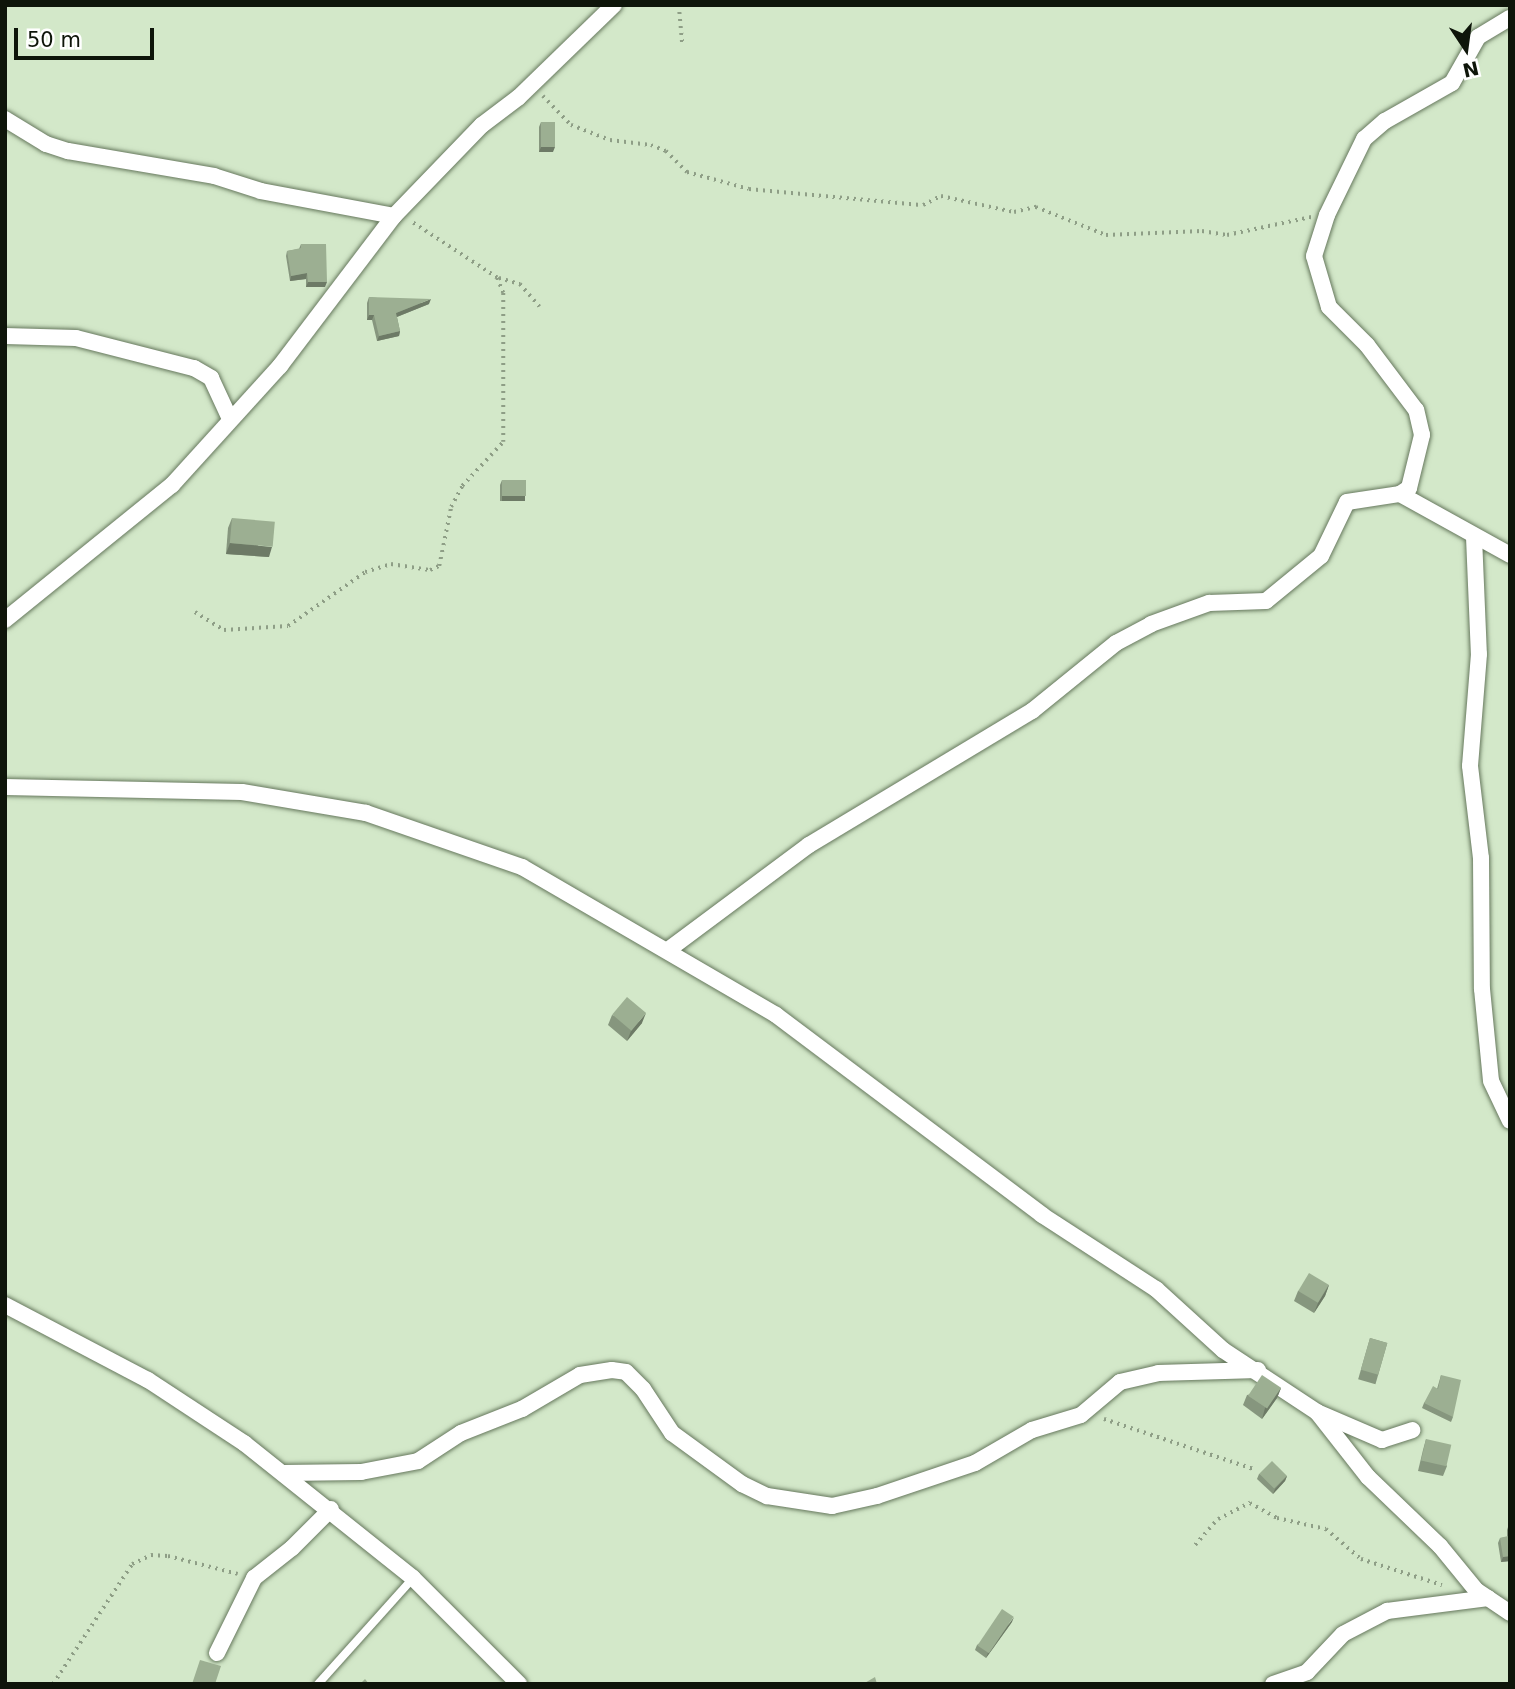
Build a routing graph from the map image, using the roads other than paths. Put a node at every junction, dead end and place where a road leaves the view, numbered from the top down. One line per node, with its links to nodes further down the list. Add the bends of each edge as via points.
1 (614, 5): 4 (street, via 524,92 482,125)
2 (1510, 18): 7 (street, via 1478,37 1452,83 1385,121 1364,139 1327,215 1314,260 1322,295 1332,311 1387,369 1420,422 1411,483)
3 (5, 119): 4 (street, via 46,144 68,151 214,176 261,191)
4 (394, 216): 6 (street, via 280,366)
5 (5, 336): 6 (street, via 76,338 194,368 211,378)
6 (230, 419): 10 (street, via 172,485)
7 (1401, 494): 8 (street); 12 (street, via 1347,502 1321,556 1266,601 1209,603 1151,624 1116,643 1032,711 810,845)
8 (1474, 537): 9 (street); 13 (street, via 1479,654 1470,766 1481,858 1482,989 1492,1081)
9 (1510, 555)
10 (5, 620)
11 (5, 787): 12 (street, via 242,792 366,813 504,858)
12 (668, 950): 15 (street, via 802,1033 1042,1215 1156,1289 1223,1350)
13 (1510, 1121)
14 (5, 1305): 18 (street, via 148,1380)
15 (1258, 1370): 16 (street); 18 (street, via 1158,1373 1121,1382 1081,1415 1032,1430 975,1463 832,1506 767,1496 742,1484 672,1433 626,1372 595,1370 522,1409 461,1433 418,1461 361,1472)
16 (1317, 1412): 17 (street, via 1382,1440); 21 (street, via 1368,1477)
17 (1412, 1430)
18 (283, 1472): 19 (street)
19 (331, 1508): 20 (street); 23 (street, via 254,1578)
20 (413, 1578): 24 (lane); 25 (street)
21 (1482, 1594): 22 (street); 26 (street, via 1387,1611 1343,1634 1304,1673)
22 (1510, 1613)
23 (217, 1653)
24 (318, 1684)
25 (519, 1684)
26 (1273, 1684)

